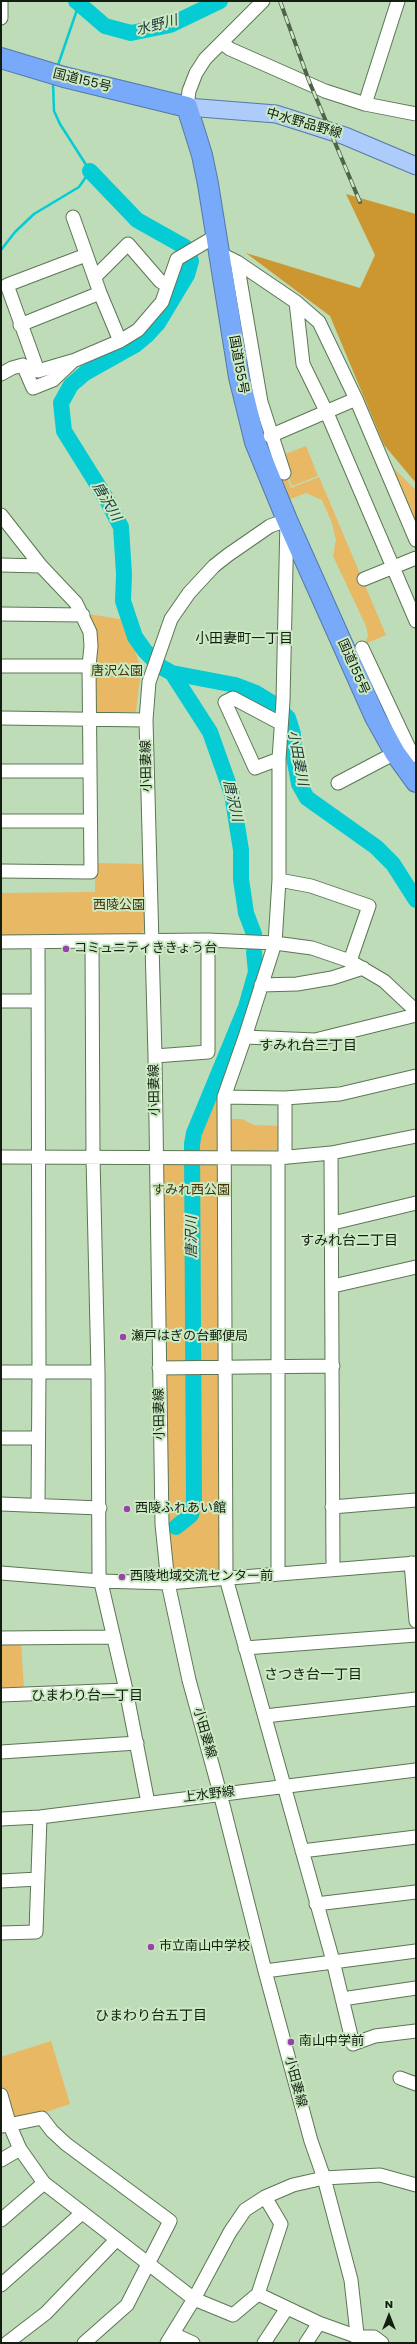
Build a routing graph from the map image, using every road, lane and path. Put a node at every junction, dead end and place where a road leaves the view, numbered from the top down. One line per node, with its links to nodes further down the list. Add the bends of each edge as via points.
1 (1, 1): 4 (street)
2 (263, 1): 5 (street)
3 (398, 1): 7 (street)
4 (1, 18)
5 (222, 43): 7 (street, via 230,49 325,91); 8 (street, via 205,59 196,73 188,91)
6 (1, 58): 8 (highway, 国道155号, via 64,77)
7 (365, 104): 9 (street)
8 (187, 107): 10 (main road, 中水野品野線, via 276,114 345,136); 12 (highway, 国道155号, via 202,155)
9 (416, 114)
10 (416, 166)
11 (72, 217): 13 (street)
12 (217, 245): 14 (street); 16 (street, via 196,248 177,259); 28 (highway, 国道155号, via 245,405 263,464)
13 (86, 255): 15 (street); 19 (street, via 7,285)
14 (237, 262): 18 (street); 25 (street, via 261,402)
15 (94, 277): 16 (street, via 128,244 160,282); 17 (street)
16 (166, 285): 20 (street, via 162,302 138,330)
17 (100, 293): 19 (street); 20 (street)
18 (296, 302): 23 (street, via 319,322); 24 (street, via 303,364)
19 (20, 324): 21 (street, via 38,371)
20 (120, 341): 21 (street)
21 (73, 361): 22 (street, via 53,380 33,388 23,365)
22 (1, 374)
23 (356, 399): 24 (street); 29 (street)
24 (327, 412): 25 (street); 33 (street)
25 (270, 436): 26 (street)
26 (284, 473)
27 (1, 515): 32 (street)
28 (286, 520): 43 (street, 小田妻線, via 270,526 214,566 185,599 171,620 152,671); 44 (street); 45 (highway, 国道155号, via 376,717)
29 (416, 540)
30 (416, 558): 33 (street)
31 (1, 565): 32 (street)
32 (41, 566): 36 (street, via 76,603)
33 (393, 568): 34 (street); 37 (street)
34 (364, 580)
35 (1, 614): 36 (street)
36 (83, 615): 40 (street, via 90,632)
37 (416, 621)
38 (362, 648): 45 (street)
39 (1, 666): 40 (street)
40 (89, 666): 42 (street)
41 (1, 718): 42 (street)
42 (89, 720): 43 (street); 48 (street)
43 (146, 720): 59 (street, 小田妻線)
44 (281, 721): 46 (street); 46 (street, via 233,698 225,702 255,768)
45 (409, 751): 49 (street); 50 (highway, 国道155号)
46 (279, 759): 54 (street)
47 (1, 771): 48 (street)
48 (90, 771): 52 (street)
49 (338, 782)
50 (416, 782)
51 (1, 821): 52 (street)
52 (90, 821): 53 (street, via 91,872)
53 (1, 872)
54 (279, 880): 60 (street); 61 (street, via 311,886 369,906)
55 (208, 940): 59 (street); 60 (street); 69 (street, via 208,1052)
56 (1, 942): 57 (street)
57 (38, 942): 58 (street); 65 (street)
58 (92, 942): 59 (street); 77 (street)
59 (150, 942): 69 (street, 小田妻線)
60 (274, 943): 61 (street, via 312,948); 63 (street)
61 (350, 962): 62 (street)
62 (363, 968): 63 (street, via 332,978 297,984); 66 (street, via 384,981)
63 (261, 985): 68 (street)
64 (1, 1001): 65 (street)
65 (38, 1001): 76 (street)
66 (416, 1011)
67 (416, 1015): 68 (street, via 315,1040)
68 (245, 1037): 71 (street)
69 (155, 1056): 78 (street, 小田妻線)
70 (416, 1076): 72 (street, via 340,1094)
71 (224, 1097): 72 (street); 79 (street)
72 (285, 1098): 80 (street)
73 (416, 1136): 74 (street)
74 (331, 1153): 80 (street); 82 (street)
75 (1, 1157): 76 (street)
76 (38, 1157): 77 (street); 90 (street)
77 (93, 1157): 78 (street); 91 (street)
78 (156, 1158): 79 (street); 87 (street, 小田妻線)
79 (223, 1158): 80 (street); 88 (street)
80 (281, 1158): 86 (street)
81 (416, 1203): 82 (street)
82 (333, 1223): 84 (street)
83 (416, 1267): 84 (street)
84 (333, 1286): 85 (street)
85 (333, 1366): 86 (street); 98 (street)
86 (278, 1367): 88 (street); 102 (street)
87 (159, 1368): 88 (street); 105 (street, 小田妻線, via 162,1524)
88 (224, 1368): 103 (street)
89 (1, 1372): 90 (street)
90 (40, 1372): 91 (street); 93 (street)
91 (98, 1372): 97 (street)
92 (1, 1438): 93 (street)
93 (38, 1438): 96 (street)
94 (416, 1500): 98 (street)
95 (1, 1504): 96 (street)
96 (38, 1505): 97 (street)
97 (100, 1508): 104 (street)
98 (332, 1508): 100 (street)
99 (414, 1563): 100 (street); 106 (street)
100 (332, 1569): 102 (street)
101 (1, 1573): 104 (street)
102 (278, 1574): 103 (street)
103 (226, 1578): 105 (street); 110 (street)
104 (100, 1581): 105 (street); 108 (street)
105 (168, 1583): 119 (street, 小田妻線, via 189,1680)
106 (416, 1621)
107 (416, 1635): 110 (street)
108 (114, 1636): 109 (street); 111 (street)
109 (1, 1638)
110 (245, 1648): 114 (street)
111 (126, 1690): 112 (street); 115 (street)
112 (1, 1695)
113 (416, 1699): 114 (street)
114 (265, 1716): 118 (street)
115 (137, 1743): 116 (street); 120 (street)
116 (1, 1752)
117 (416, 1770): 118 (street, 上水野線)
118 (283, 1787): 119 (street, 上水野線); 124 (street)
119 (220, 1793): 120 (street, 上水野線); 132 (street, 小田妻線)
120 (148, 1804): 121 (street, 上水野線)
121 (40, 1817): 122 (street, 上水野線); 125 (street)
122 (1, 1819)
123 (416, 1837): 124 (street)
124 (302, 1851): 128 (street)
125 (38, 1879): 126 (street); 129 (street, via 36,1932)
126 (1, 1881)
127 (416, 1892): 128 (street)
128 (316, 1904): 131 (street)
129 (1, 1933)
130 (416, 1951): 131 (street)
131 (332, 1961): 132 (street); 134 (street)
132 (265, 1972): 142 (street, 小田妻線, via 311,2141)
133 (416, 1988): 134 (street)
134 (342, 1999): 135 (street, via 353,2044 376,2036)
135 (416, 2031)
136 (400, 2078): 137 (street)
137 (416, 2084)
138 (1, 2095): 139 (street)
139 (5, 2126): 140 (street); 149 (street, via 42,2118 66,2144 170,2221)
140 (20, 2149): 141 (street); 143 (street)
141 (1, 2160)
142 (324, 2178): 144 (street, via 380,2175); 145 (street, via 293,2185); 156 (street, 小田妻線, via 351,2280)
143 (44, 2183): 146 (street); 147 (street)
144 (416, 2185)
145 (265, 2196): 151 (street, via 281,2224); 152 (street, via 245,2210 230,2232)
146 (82, 2213): 148 (street); 150 (street)
147 (1, 2220)
148 (116, 2240): 149 (street); 157 (street, via 46,2313)
149 (149, 2263): 152 (street); 158 (street, via 127,2305)
150 (1, 2285)
151 (258, 2294): 152 (street, via 233,2315); 153 (street)
152 (194, 2299): 155 (street)
153 (287, 2308): 154 (street); 160 (street)
154 (319, 2322): 156 (street); 161 (street)
155 (170, 2339): 159 (street)
156 (358, 2340): 162 (street, via 374,2337)
157 (7, 2343)
158 (84, 2343)
159 (193, 2343)
160 (264, 2343)
161 (306, 2343)
162 (382, 2343)

